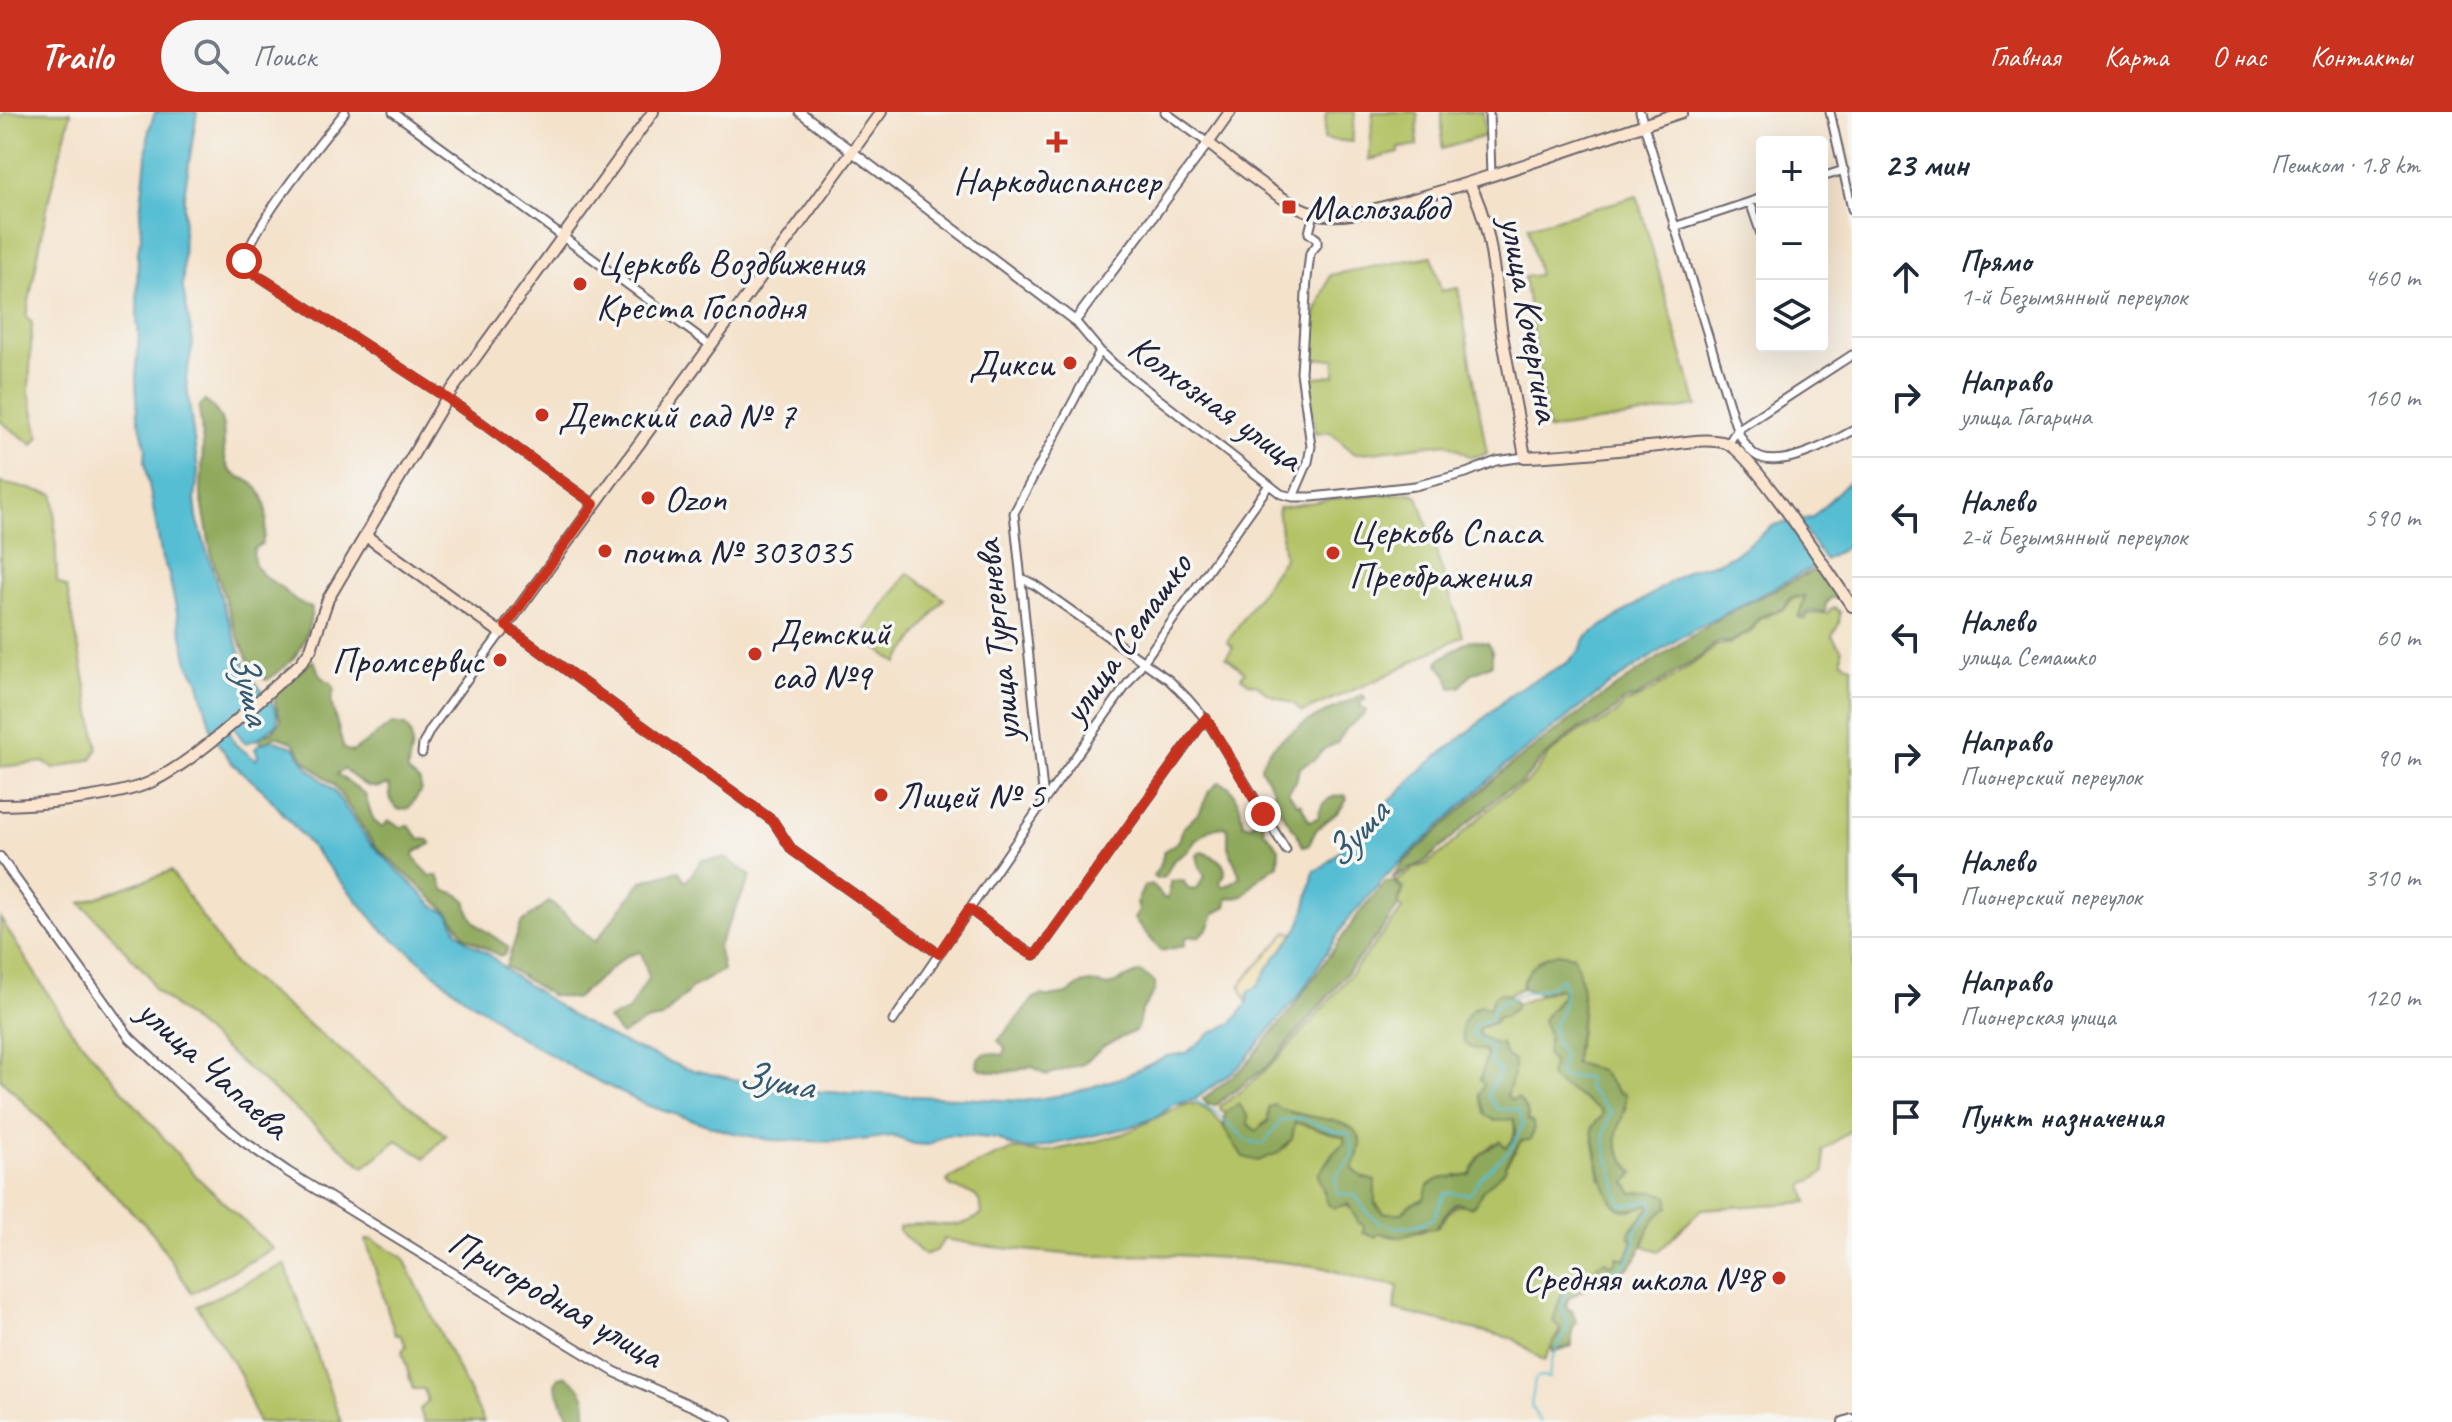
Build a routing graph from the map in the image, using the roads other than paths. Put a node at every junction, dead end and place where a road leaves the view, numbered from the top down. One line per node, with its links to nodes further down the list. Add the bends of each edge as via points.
1 (345, 112): 30 (street, via 277,202 246,254 245,267)
2 (393, 112): 25 (street)
3 (653, 112): 25 (main road)
4 (800, 112): 14 (street)
5 (881, 112): 14 (main road)
6 (1165, 112): 13 (street)
7 (1230, 112): 13 (main road)
8 (1489, 112): 17 (street)
9 (1640, 112): 12 (street)
10 (1682, 112): 12 (main road)
11 (1830, 112): 15 (street)
12 (1644, 124): 17 (main road); 24 (street)
13 (1208, 143): 22 (main road); 26 (street)
14 (852, 150): 26 (street); 27 (main road)
15 (1844, 170): 16 (street); 21 (street)
16 (1828, 175)
17 (1491, 176): 18 (main road)
18 (1469, 183): 22 (main road, via 1353,213); 34 (main road, улица Кочергина, via 1481,203)
19 (1756, 200): 20 (street)
20 (1750, 202): 23 (street); 24 (street)
21 (1852, 209)
22 (1314, 213): 36 (street, via 1309,233 1317,245 1310,253 1301,372 1311,446)
23 (1756, 220)
24 (1674, 227): 31 (street)
25 (562, 235): 27 (street); 30 (main road)
26 (1075, 321): 28 (street, Колхозная улица)
27 (710, 345): 37 (main road)
28 (1100, 351): 35 (street, Колхозная улица); 39 (street, улица Тургенева, via 1014,513)
29 (1852, 355): 31 (street)
30 (447, 398): 37 (street); 38 (main road)
31 (1737, 430): 32 (street, via 1754,455 1775,460 1830,444); 33 (street)
32 (1852, 431)
33 (1728, 444): 34 (main road, улица Кочергина, via 1702,441); 40 (main road, via 1774,495)
34 (1525, 457): 36 (street, Колхозная улица, via 1415,486)
35 (1269, 485): 36 (street, Колхозная улица); 42 (street, улица Семашко)
36 (1293, 497)
37 (594, 504): 41 (main road)
38 (366, 536): 41 (main road); 46 (main road, via 328,599 301,663 178,766 136,788)
39 (1021, 578): 42 (street); 45 (street, улица Тургенева)
40 (1852, 606)
41 (503, 629): 44 (street, via 430,730); 50 (street, via 773,821 792,850)
42 (1144, 662): 43 (street); 45 (street, улица Семашко)
43 (1206, 718): 47 (street); 49 (street, via 1038,952 1026,954)
44 (422, 753)
45 (1044, 801): 49 (street, улица Семашко)
46 (0, 805)
47 (1286, 850)
48 (0, 857): 52 (street, улица Чапаева, via 148,1057 243,1141)
49 (969, 909): 50 (street, улица Семашко)
50 (939, 954): 51 (street, улица Семашко)
51 (893, 1021)
52 (359, 1216): 54 (street, Пригородная улица, via 615,1372)
53 (1852, 1419): 55 (street)
54 (728, 1422)
55 (1843, 1422)

